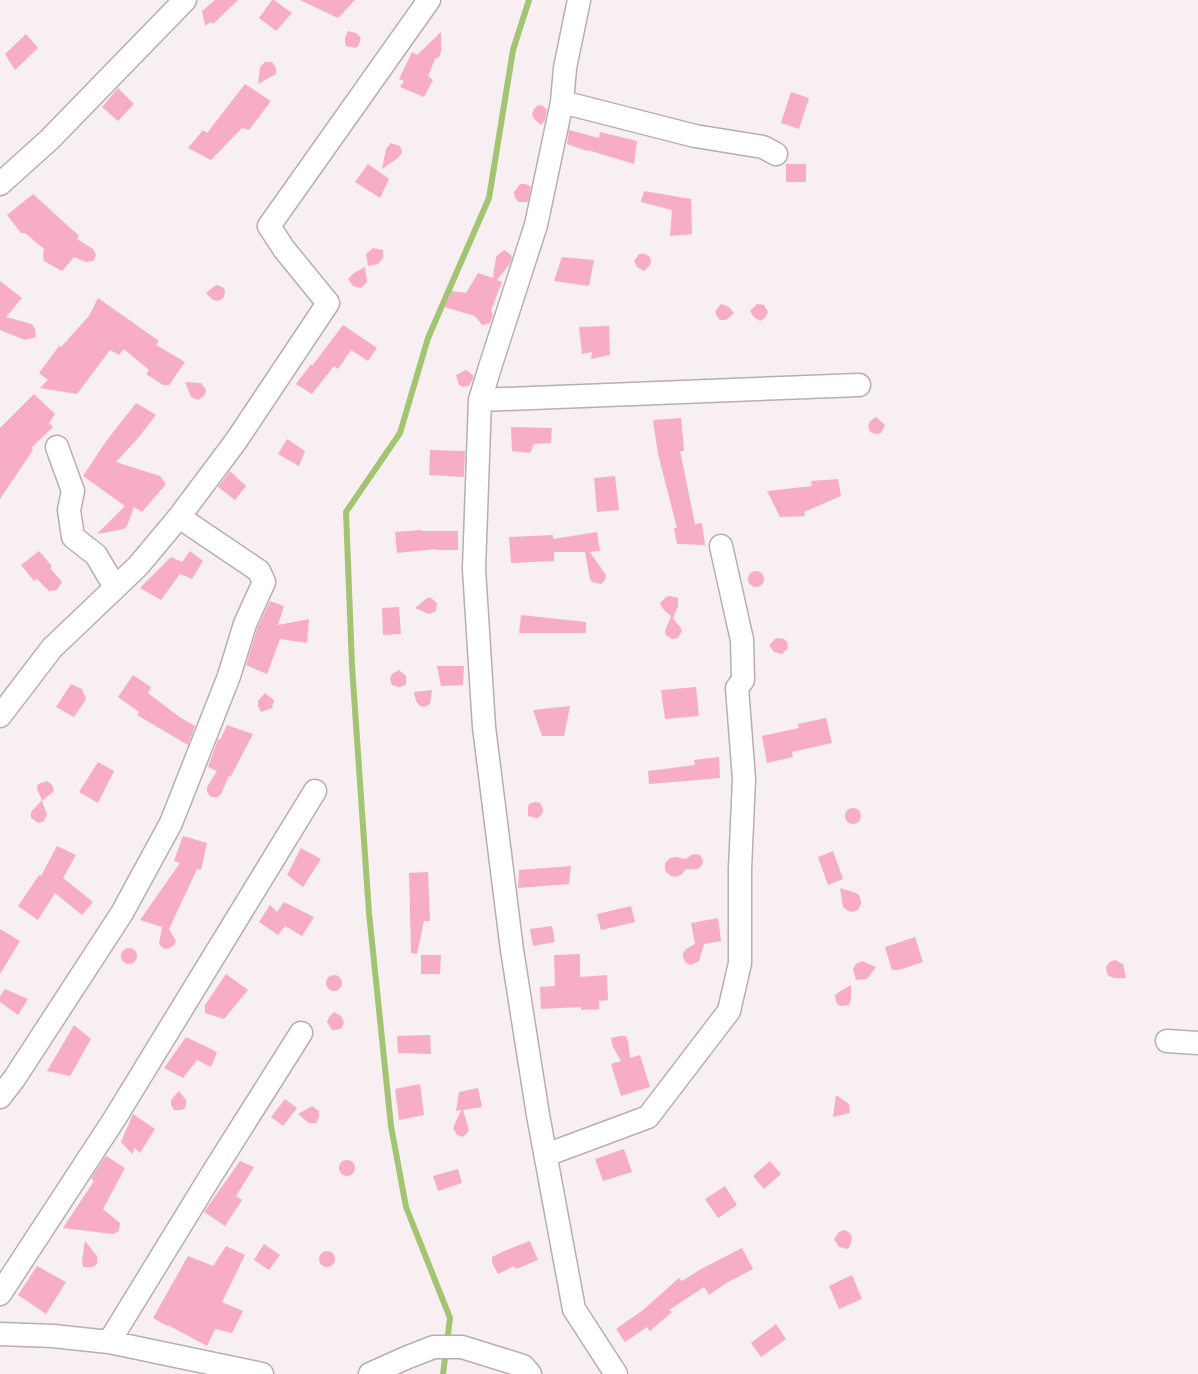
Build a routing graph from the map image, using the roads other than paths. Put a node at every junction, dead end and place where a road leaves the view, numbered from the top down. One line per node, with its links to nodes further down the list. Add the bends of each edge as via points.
1 (185, 0): 6 (street, via 50,139)
2 (429, 0): 10 (street, via 269,226 328,303 236,441)
3 (579, 0): 4 (street, via 565,68)
4 (562, 102): 5 (street, via 695,136 763,147); 8 (street, via 536,225)
5 (776, 154)
6 (0, 184)
7 (859, 385): 8 (street)
8 (480, 400): 19 (street, via 474,569 484,727 512,950)
9 (57, 447): 12 (street, via 73,491 69,510 73,537 96,554)
10 (179, 517): 12 (street); 18 (street, via 259,571 264,582 245,624 229,676 171,823 122,914)
11 (721, 546): 19 (street, via 742,640 743,680 737,688 744,779 740,963 729,1011 648,1118)
12 (116, 587): 13 (street, via 52,648)
13 (0, 716)
14 (315, 791): 20 (street, via 115,1118)
15 (301, 1033): 22 (street)
16 (1168, 1041): 17 (street)
17 (1198, 1043)
18 (0, 1097)
19 (546, 1154): 26 (street, via 574,1310)
20 (0, 1294)
21 (0, 1334): 22 (street)
22 (109, 1342): 23 (street)
23 (262, 1374)
24 (370, 1374): 25 (street, via 434,1347 460,1347 523,1366)
25 (530, 1374)
26 (616, 1374)

